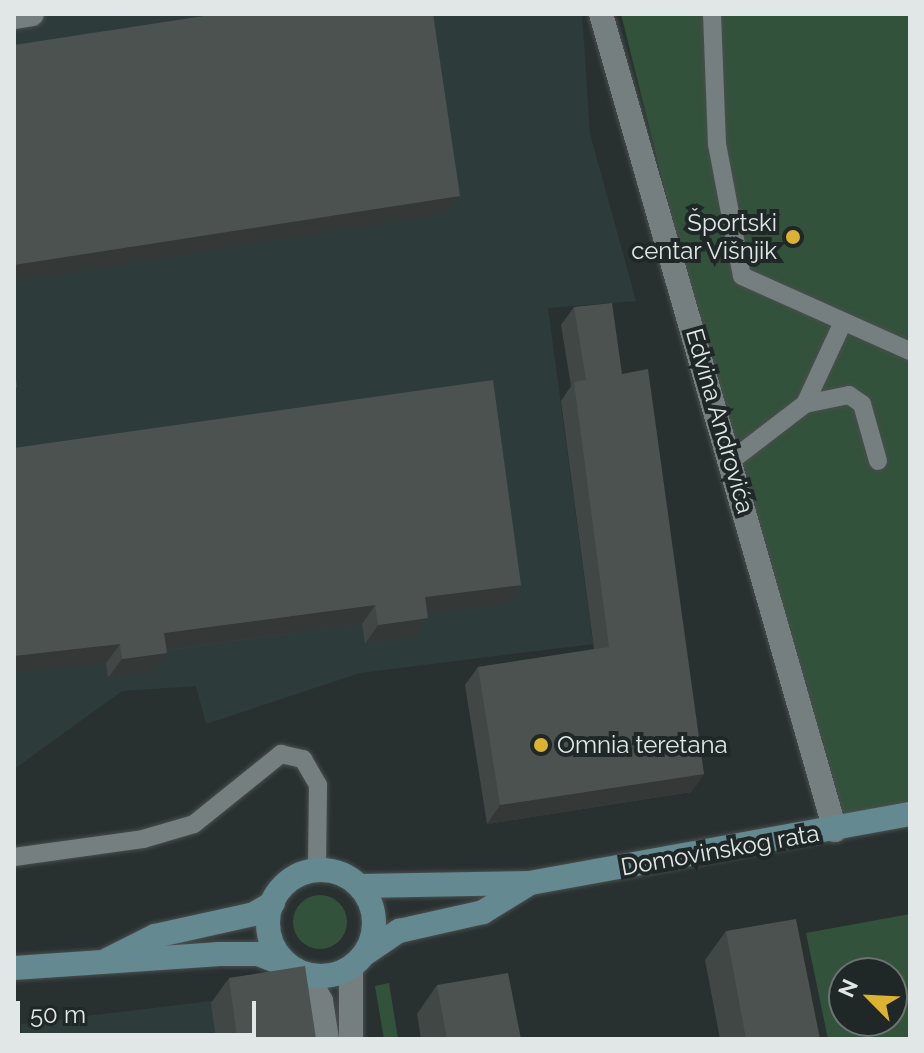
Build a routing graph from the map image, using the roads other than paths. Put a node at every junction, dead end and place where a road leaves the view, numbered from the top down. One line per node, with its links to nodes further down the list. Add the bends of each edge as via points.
1 (32, 14): 4 (street)
2 (601, 14): 8 (street, Edvina Androvića)
3 (712, 14): 5 (lane, via 717,144 742,276)
4 (14, 17)
5 (843, 322): 6 (lane); 7 (lane)
6 (910, 351)
7 (805, 404): 8 (lane); 9 (lane, via 849,395 862,404)
8 (732, 460): 11 (street, Edvina Androvića)
9 (878, 461)
10 (910, 814): 11 (main road, Domovinskog rata)
11 (835, 830): 14 (main road, Domovinskog rata)
12 (14, 857): 13 (lane, via 143,839 194,824 281,754 303,759 318,785)
13 (317, 870): 15 (main road); 16 (main road, via 290,880)
14 (530, 883): 15 (main road, Domovinskog rata); 17 (main road, Domovinskog rata, via 483,912 399,931)
15 (360, 886): 17 (main road, via 374,924)
16 (273, 903): 18 (main road, via 254,914 155,936); 20 (main road, via 270,937)
17 (358, 960): 20 (main road); 22 (street)
18 (101, 963): 19 (main road); 20 (main road, via 258,954)
19 (14, 968)
20 (298, 970): 21 (street, via 321,1001)
21 (327, 1039)
22 (351, 1039)

